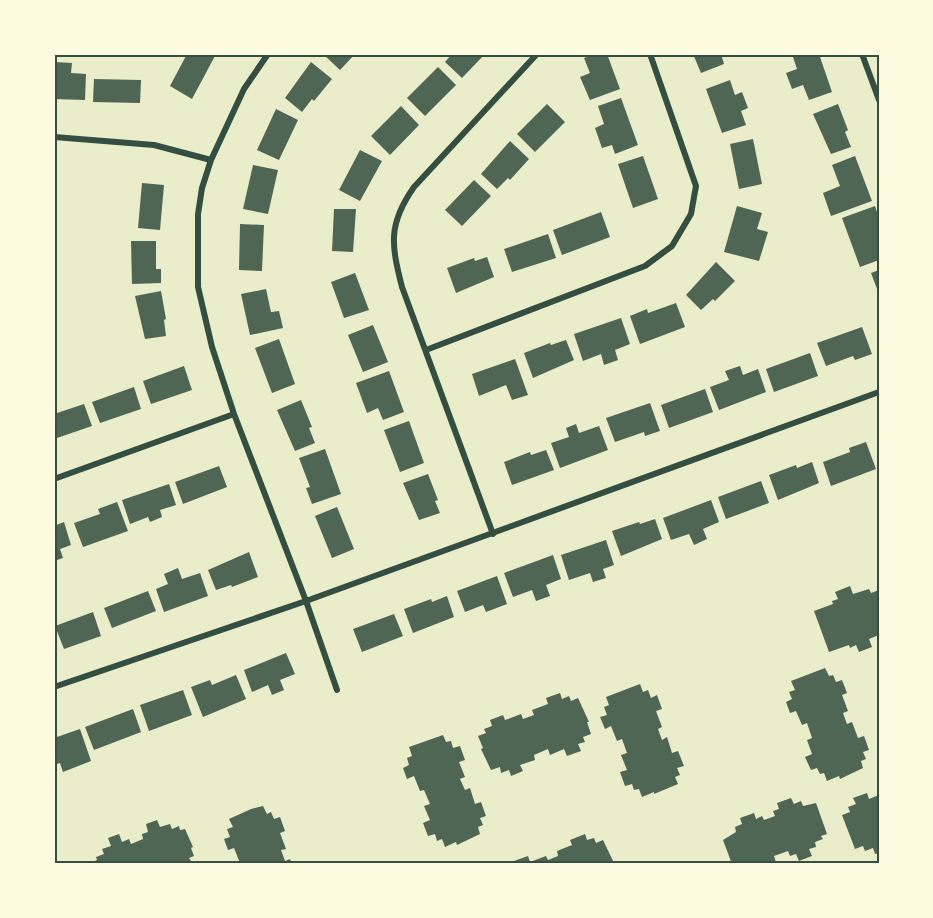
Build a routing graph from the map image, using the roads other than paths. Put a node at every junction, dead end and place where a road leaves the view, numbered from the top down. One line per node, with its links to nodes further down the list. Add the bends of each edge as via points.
1 (268, 54): 7 (street, via 244,89)
2 (537, 54): 8 (street, via 414,187 394,222 397,266)
3 (650, 54): 8 (street, via 696,186 691,214 672,246 645,266)
4 (862, 54): 5 (street)
5 (879, 100)
6 (54, 138): 7 (street, via 154,145)
7 (211, 160): 10 (street, via 198,214 198,287)
8 (426, 350): 12 (street)
9 (879, 393): 12 (street)
10 (234, 414): 11 (street); 13 (street)
11 (54, 479)
12 (493, 534): 13 (street)
13 (306, 602): 14 (street); 15 (street)
14 (54, 687)
15 (337, 690)

